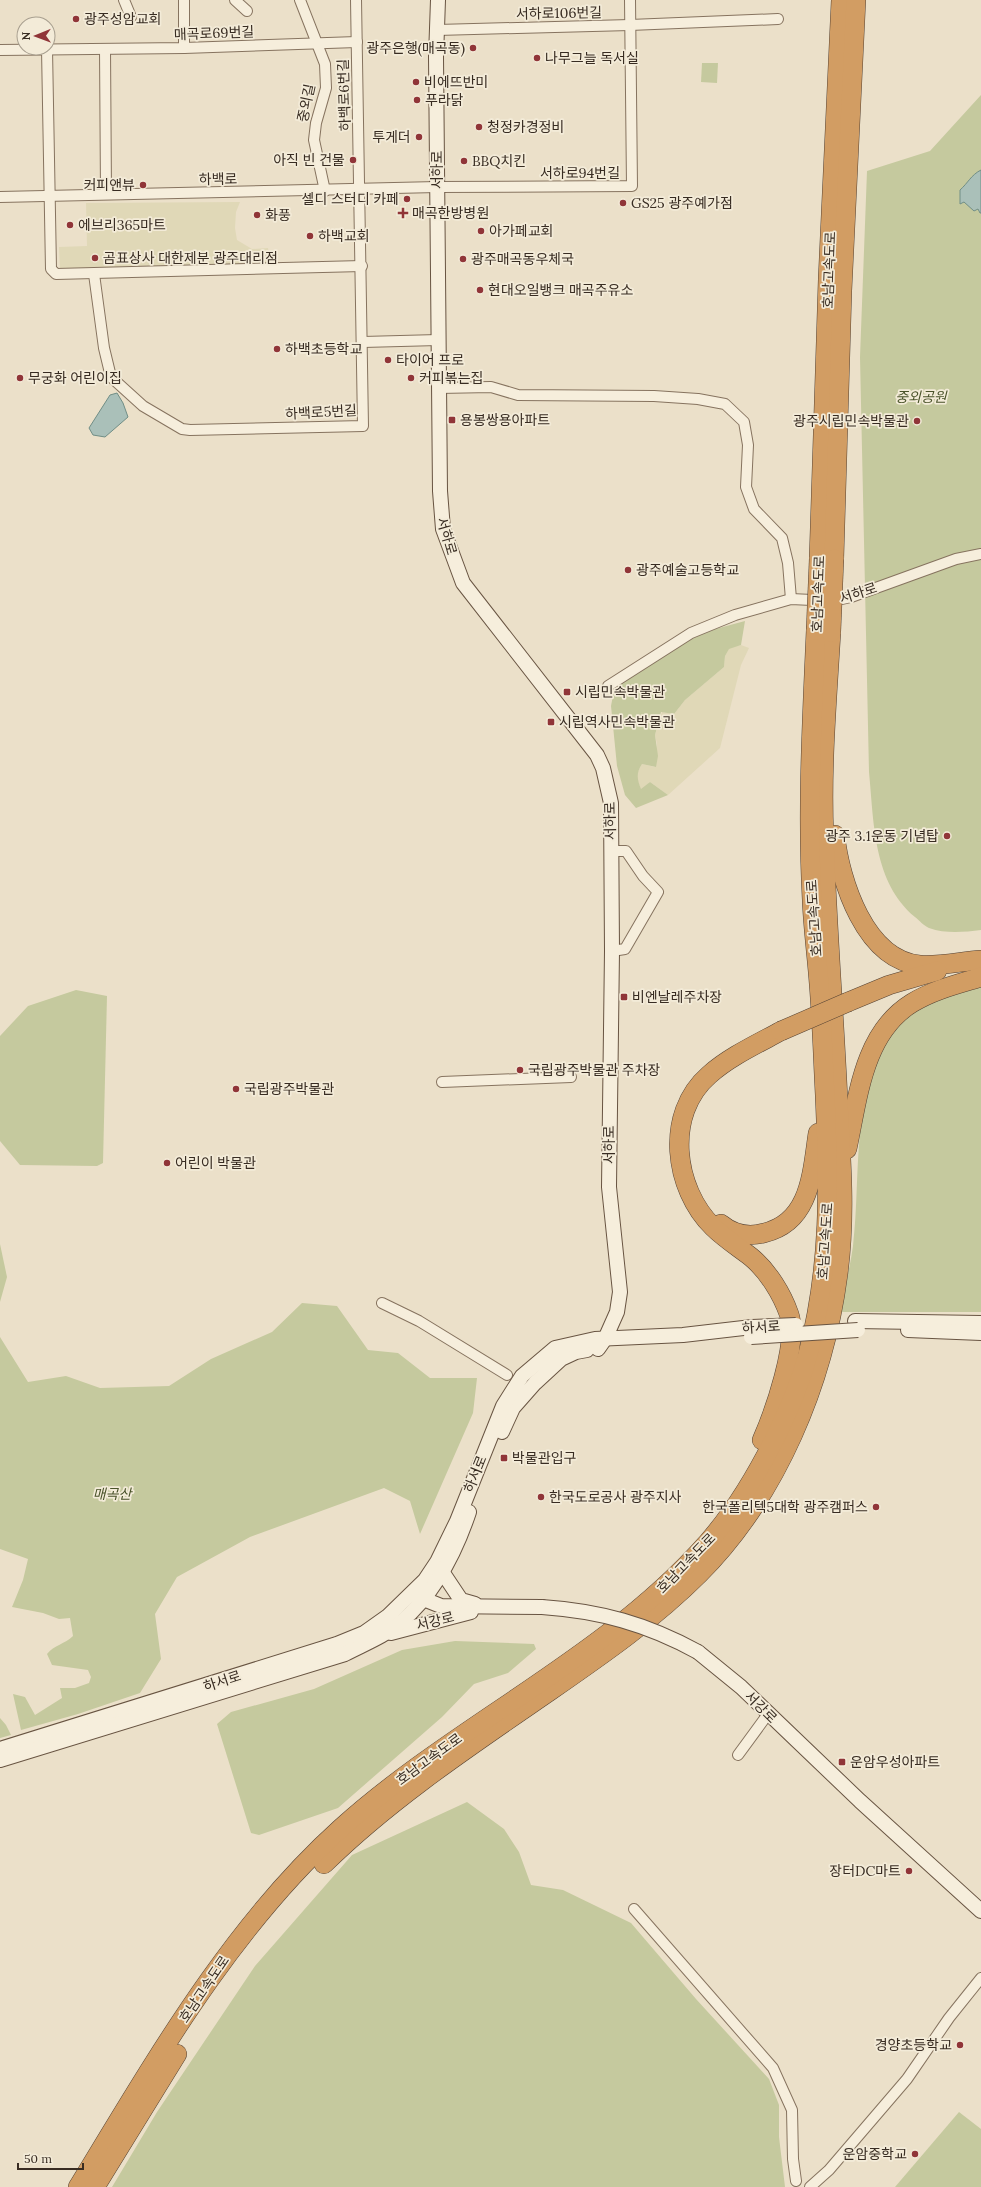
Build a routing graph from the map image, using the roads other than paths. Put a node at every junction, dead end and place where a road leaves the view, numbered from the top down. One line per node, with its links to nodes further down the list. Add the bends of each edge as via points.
1 (124, 0): 12 (street)
2 (184, 0): 18 (street)
3 (235, 0): 11 (street)
4 (300, 0): 17 (street, 중외길)
5 (356, 0): 16 (street, 하백로6번길)
6 (438, 0): 15 (main road, 서하로)
7 (630, 0): 14 (street, 서하로94번길)
8 (841, 0): 37 (highway, 호남고속도로, via 829,271)
9 (856, 0): 24 (highway, 호남고속도로)
10 (865, 0): 24 (highway)
11 (247, 11)
12 (131, 17)
13 (778, 19): 14 (street, 서하로106번길)
14 (630, 25): 15 (street, 서하로106번길); 25 (street, 서하로94번길, via 632,186)
15 (437, 30): 25 (main road, 서하로)
16 (357, 42): 17 (street, 매곡로69번길); 26 (street, 하백로6번길)
17 (318, 43): 18 (street, 매곡로69번길); 27 (street, 중외길, via 325,64 326,88 314,140)
18 (184, 48): 20 (street, 매곡로69번길)
19 (56, 49): 20 (street, 매곡로69번길)
20 (105, 49): 28 (street)
21 (0, 50): 22 (street, 매곡로69번길)
22 (16, 50)
23 (46, 56): 29 (street)
24 (853, 86): 37 (highway, 호남고속도로)
25 (437, 188): 26 (street, 하백로); 33 (main road, 서하로)
26 (361, 190): 27 (street, 하백로); 31 (street, 하백로5번길)
27 (325, 191): 28 (street, 하백로)
28 (106, 194): 29 (street, 하백로)
29 (49, 196): 30 (street, 하백로); 32 (street, via 52,271 56,274)
30 (0, 197)
31 (362, 266): 32 (street); 34 (street, 하백로5번길)
32 (94, 274): 34 (street, 하백로5번길, via 104,348 111,377 143,406 182,429 363,426)
33 (438, 340): 34 (street); 35 (main road, 서하로)
34 (363, 342)
35 (439, 388): 38 (street, via 491,387 518,395 654,396 725,404 744,422 748,445 746,487 754,509 782,538 788,564); 42 (main road, 서하로, via 440,514 448,544 463,583 597,755 609,787)
36 (981, 554): 38 (street, 서하로, via 956,559 851,597 832,601)
37 (827, 559): 39 (highway, 호남고속도로, bridge)
38 (791, 599): 40 (street, 서하로, via 735,615 691,633)
39 (823, 631): 41 (highway, 호남고속도로); 51 (highway, 호남고속도로, via 810,822 812,902 820,989)
40 (608, 686)
41 (826, 730): 44 (highway, via 832,760 833,817 838,860 860,917 875,942 896,958 920,965); 52 (highway, 호남고속도로, via 824,834)
42 (611, 851): 43 (main road, 서하로); 43 (street, via 626,851 658,892 625,949)
43 (612, 951): 57 (main road, 서하로, via 609,1187 620,1292 618,1312)
44 (981, 960): 47 (highway, via 888,985)
45 (981, 972): 47 (highway, via 923,982)
46 (981, 978): 52 (highway, via 930,994 912,1003 893,1018 877,1041 864,1071)
47 (849, 1007): 48 (highway, bridge)
48 (782, 1036): 51 (highway, via 726,1072 711,1085 696,1105 689,1123 685,1144 690,1180 703,1205 722,1225 744,1235 765,1233 795,1216 802,1206 809,1186); 59 (highway, via 756,1044 708,1075 694,1092 685,1111 681,1130 680,1168 696,1208 713,1228 752,1258 768,1275 790,1316 791,1348 766,1430 747,1472)
49 (570, 1077): 50 (street)
50 (442, 1082)
51 (824, 1090): 59 (highway, 호남고속도로, via 829,1188 826,1259 818,1312 807,1358 790,1406 763,1462 735,1508 708,1543)
52 (841, 1176): 71 (highway, 호남고속도로, via 839,1273 816,1373 796,1426 746,1517 701,1572 656,1614 452,1760 344,1844 298,1889 267,1924 217,1992)
53 (382, 1303): 58 (street, via 419,1321)
54 (981, 1323): 55 (main road, 하서로)
55 (856, 1326): 56 (main road, 하서로); 57 (main road, 하서로, bridge, via 683,1335)
56 (981, 1334)
57 (601, 1344): 60 (main road, 하서로, via 561,1359 513,1408 474,1499 462,1534); 61 (main road, 하서로, via 554,1348 522,1376 503,1406 457,1521)
58 (507, 1375)
59 (684, 1566): 73 (highway, 호남고속도로, via 656,1595 570,1661 390,1787 340,1829 276,1894 234,1946 186,2015)
60 (443, 1573): 61 (main road, 하서로); 62 (main road, via 461,1600)
61 (418, 1596): 62 (main road, 서강로, via 441,1606); 63 (main road, 하서로, via 400,1622); 65 (main road, 하서로, via 364,1633 337,1644)
62 (489, 1608): 63 (main road, 서강로); 64 (main road, 서강로, bridge, via 542,1607 597,1613 632,1622 698,1652 729,1676)
63 (381, 1635): 67 (main road, 하서로, via 345,1654)
64 (768, 1714): 66 (street); 69 (main road, 서강로)
65 (0, 1749)
66 (738, 1755)
67 (0, 1760)
68 (634, 1909): 72 (street, via 773,2068 792,2110)
69 (981, 1911)
70 (981, 1978): 75 (street, via 908,2079 829,2170)
71 (98, 2183)
72 (793, 2184): 74 (street, via 803,2182)
73 (78, 2187)
74 (806, 2187)
75 (810, 2187)

